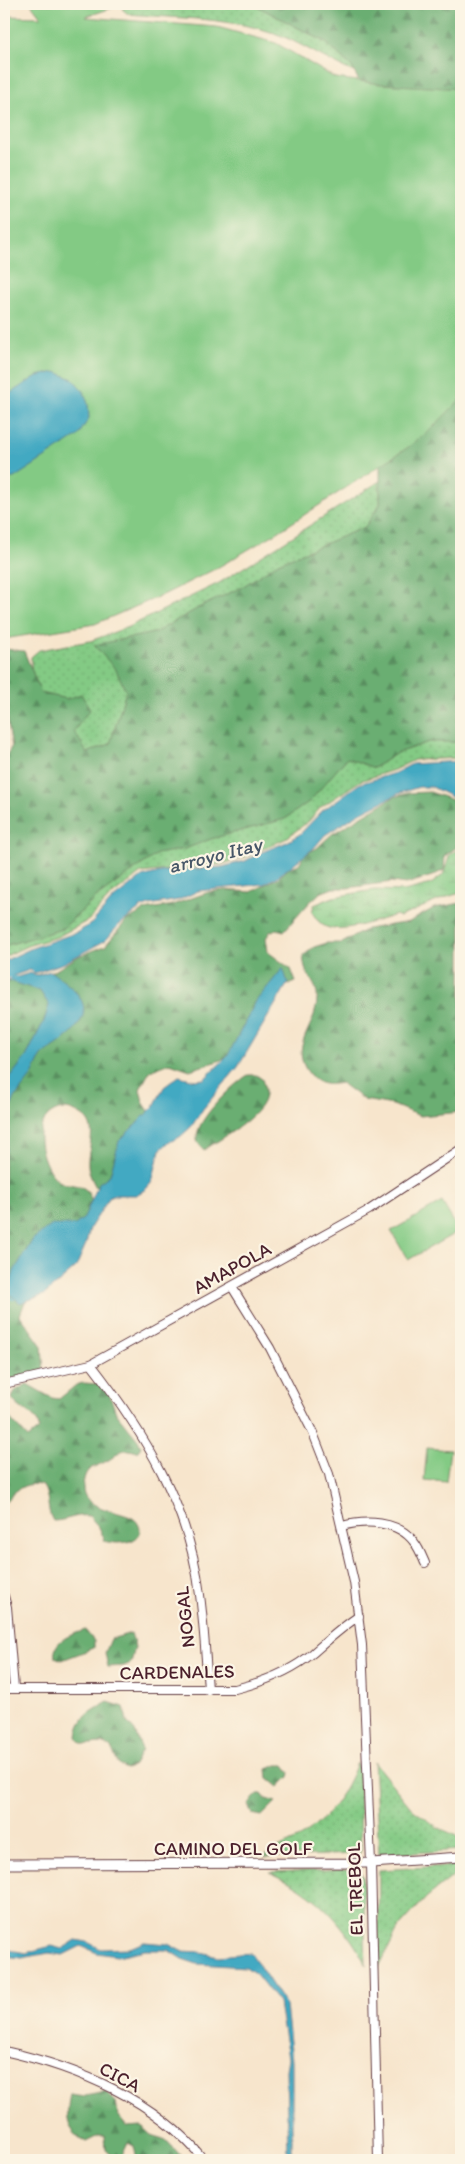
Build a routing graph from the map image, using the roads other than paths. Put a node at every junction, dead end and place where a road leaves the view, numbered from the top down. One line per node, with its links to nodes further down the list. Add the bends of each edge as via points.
1 (461, 1149): 2 (street, AMAPOLA, via 369,1210)
2 (232, 1287): 3 (street, AMAPOLA); 5 (street, EL TREBOL, via 270,1348 313,1433)
3 (91, 1364): 4 (street, AMAPOLA); 11 (street, NOGAL, via 126,1411 156,1461 172,1492 190,1542 200,1594)
4 (4, 1384)
5 (342, 1526): 6 (street, via 362,1522 393,1527 414,1542); 8 (street, EL TREBOL)
6 (425, 1563)
7 (4, 1596): 10 (street)
8 (359, 1616): 11 (street, CARDENALES, via 312,1654 282,1673 261,1683 235,1689); 13 (street, EL TREBOL)
9 (4, 1688): 10 (street, CARDENALES)
10 (14, 1688): 11 (street, CARDENALES)
11 (208, 1690)
12 (461, 1857): 13 (street, CAMINO DEL GOLF)
13 (371, 1863): 14 (street, CAMINO DEL GOLF); 17 (street, EL TREBOL)
14 (4, 1864)
15 (4, 2051): 16 (street, CICA, via 34,2058 115,2090 166,2124)
16 (204, 2160)
17 (378, 2160)

